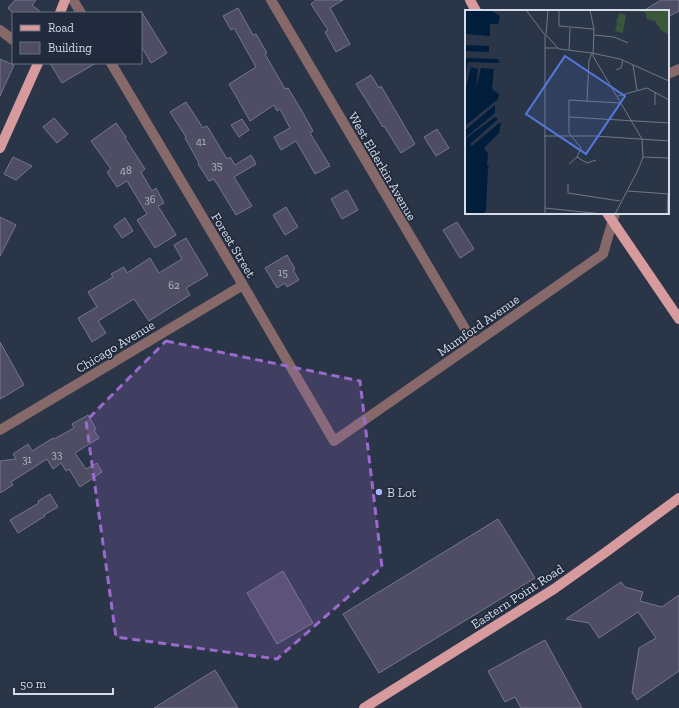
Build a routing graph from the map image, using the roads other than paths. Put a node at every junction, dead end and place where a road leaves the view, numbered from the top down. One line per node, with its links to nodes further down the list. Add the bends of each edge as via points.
1 (66, 0): 6 (main road)
2 (73, 0): 7 (street)
3 (271, 0): 18 (street, West Elderkin Avenue)
4 (470, 0): 5 (main road)
5 (475, 10)
6 (60, 12)
7 (80, 12)
8 (0, 30): 9 (street)
9 (12, 39)
10 (38, 64): 14 (main road)
11 (112, 64): 16 (street, Forest Street)
12 (679, 69): 13 (street)
13 (669, 74)
14 (0, 148)
15 (611, 216): 17 (main road); 18 (street, Mumford Avenue, via 603,254)
16 (243, 285): 19 (street, Chicago Avenue); 20 (street, Forest Street)
17 (679, 318)
18 (474, 344): 20 (street, Mumford Avenue)
19 (0, 430)
20 (334, 441)
21 (679, 498): 22 (main road, Eastern Point Road, via 554,589)
22 (364, 708)

